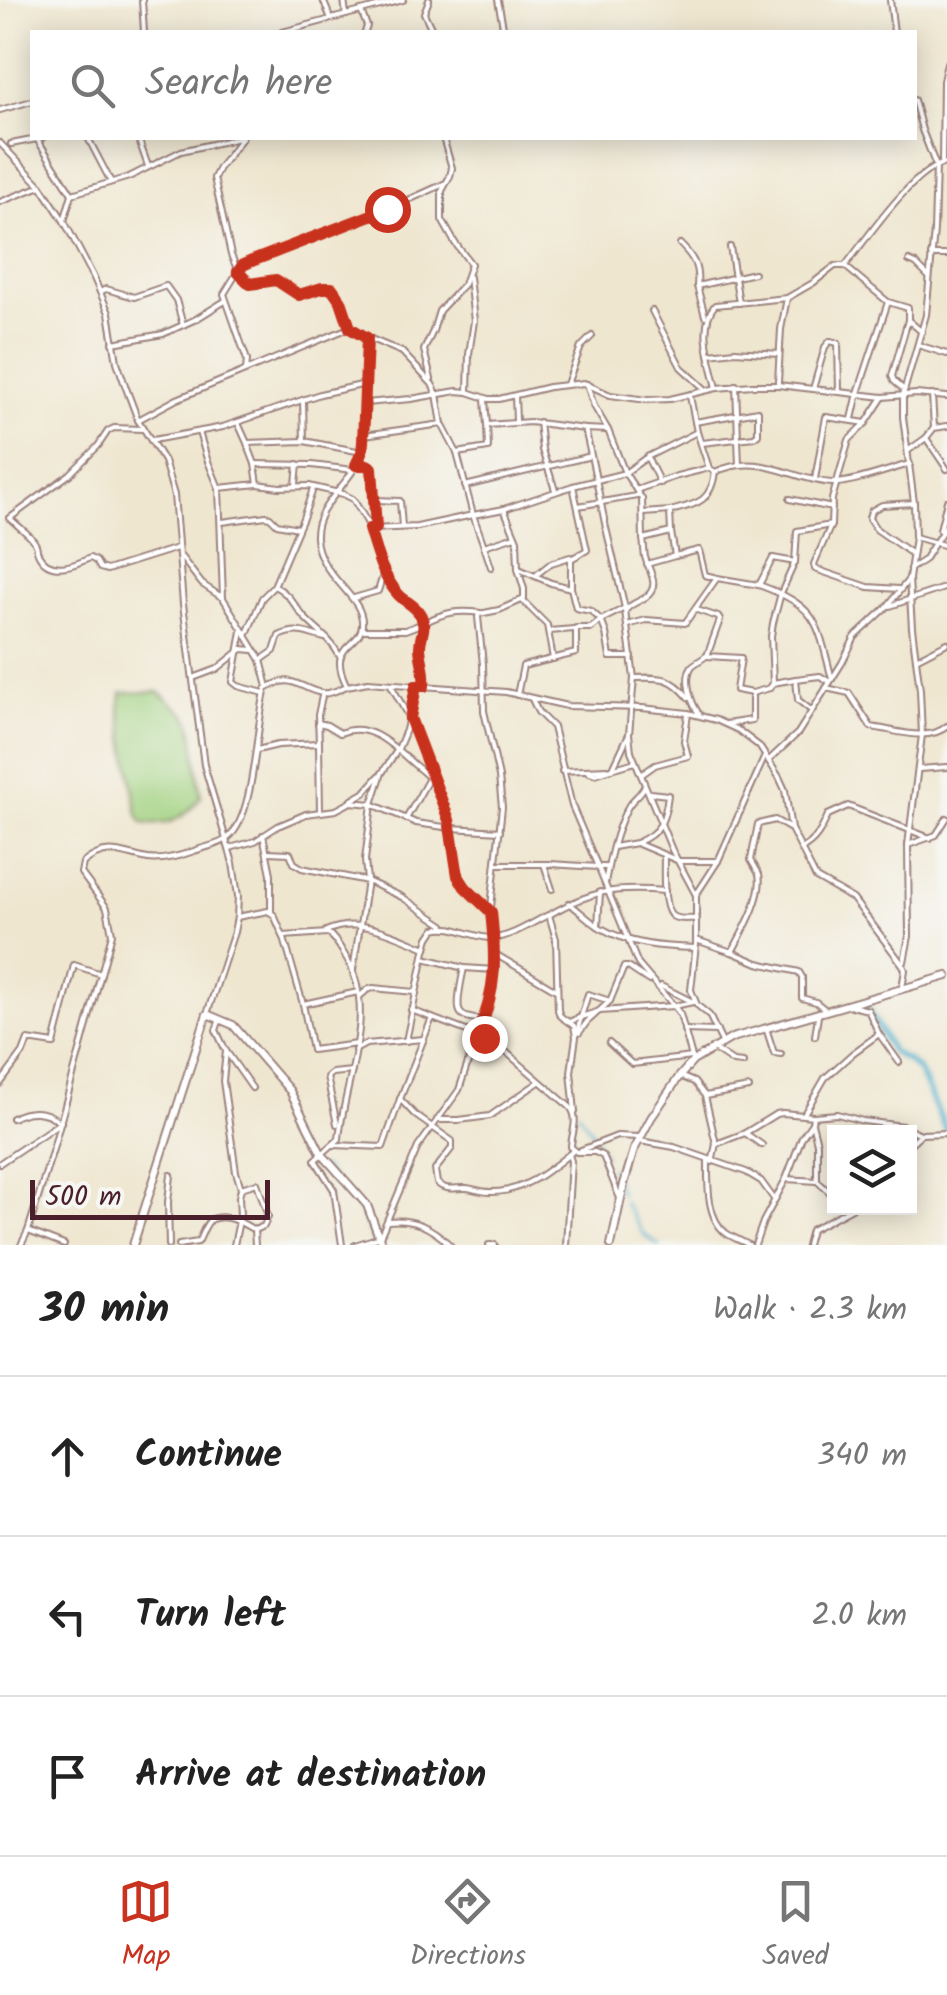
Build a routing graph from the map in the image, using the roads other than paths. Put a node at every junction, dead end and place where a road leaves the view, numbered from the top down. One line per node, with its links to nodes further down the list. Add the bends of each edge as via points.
1 (142, 0): 11 (street)
2 (324, 0): 10 (street)
3 (344, 0): 9 (street)
4 (403, 0): 8 (street)
5 (430, 0): 15 (street, via 424,13)
6 (498, 0): 16 (street)
7 (890, 0): 17 (street)
8 (361, 11): 9 (street); 14 (street)
9 (346, 16): 10 (street)
10 (328, 20): 12 (street); 13 (street)
11 (144, 30)
12 (290, 30)
13 (328, 30)
14 (366, 30)
15 (432, 30)
16 (504, 30)
17 (894, 30)
18 (947, 63): 22 (street)
19 (30, 102): 21 (street)
20 (917, 109): 33 (street)
21 (0, 110)
22 (945, 137): 32 (street)
23 (30, 140): 30 (street)
24 (41, 140): 38 (street)
25 (89, 140): 35 (street)
26 (139, 140): 34 (street)
27 (232, 140): 34 (street, via 181,151)
28 (240, 140): 47 (street, via 214,178)
29 (444, 140): 36 (street, via 452,168)
30 (11, 144)
31 (1, 145): 37 (street)
32 (944, 163): 33 (street)
33 (936, 166): 43 (street); 46 (street, via 894,204)
34 (148, 168): 35 (street)
35 (111, 182): 38 (street)
36 (446, 183): 47 (street); 49 (street, via 442,220 471,264)
37 (41, 186): 39 (street); 40 (street)
38 (72, 194): 40 (street)
39 (0, 202)
40 (64, 222): 53 (street)
41 (680, 244): 52 (street, via 696,262)
42 (730, 246): 51 (street)
43 (931, 255): 44 (street); 50 (street)
44 (947, 255)
45 (909, 261): 50 (street)
46 (845, 266): 54 (street); 57 (street)
47 (238, 272): 55 (street); 62 (street, via 250,284 276,280 299,295 332,288)
48 (754, 273): 51 (street)
49 (469, 275): 73 (street, via 441,306 424,350); 81 (street, via 474,321)
50 (929, 277): 63 (street)
51 (735, 278): 52 (street); 56 (street)
52 (697, 286): 59 (street)
53 (100, 292): 61 (street, via 136,296 164,285); 66 (street)
54 (787, 298): 56 (street); 69 (street)
55 (226, 300): 61 (street); 71 (street)
56 (739, 302): 59 (street, via 715,305)
57 (888, 302): 60 (street, via 908,308); 84 (street)
58 (652, 312): 80 (street, via 681,368)
59 (706, 320): 68 (street)
60 (908, 320): 63 (street); 83 (street, via 892,376)
61 (183, 325): 66 (street)
62 (350, 328): 65 (street); 71 (street)
63 (922, 332): 67 (street)
64 (592, 336): 74 (street)
65 (367, 338): 72 (street); 73 (street, via 402,352)
66 (113, 343): 96 (street)
67 (918, 345): 70 (street); 83 (street)
68 (709, 354): 69 (street); 78 (street)
69 (778, 354): 76 (street)
70 (947, 354)
71 (246, 370): 96 (street)
72 (366, 384): 92 (street); 93 (street)
73 (432, 384): 85 (street)
74 (567, 384): 75 (street); 88 (street)
75 (587, 384): 86 (street, via 637,399); 108 (street)
76 (778, 384): 77 (street); 79 (street)
77 (736, 385): 78 (street); 94 (street)
78 (717, 388): 80 (street)
79 (813, 388): 82 (street); 82 (street, via 825,347 834,340 840,351)
80 (707, 390): 86 (street)
81 (468, 392): 85 (street); 91 (street)
82 (838, 392): 84 (street)
83 (903, 392): 87 (street); 89 (street); 118 (street)
84 (858, 393): 89 (street); 95 (street)
85 (437, 394): 93 (street); 102 (street)
86 (690, 394): 99 (street)
87 (932, 395): 90 (street); 105 (street)
88 (515, 396): 91 (street); 97 (street)
89 (883, 396): 101 (street)
90 (947, 396)
91 (484, 398): 103 (street)
92 (303, 400): 100 (street); 115 (street)
93 (365, 403): 111 (street)
94 (738, 412): 99 (street); 112 (street); 112 (street, via 758,410 758,434)
95 (852, 419): 101 (street); 136 (street, via 824,419)
96 (138, 420): 106 (street)
97 (516, 422): 98 (street); 103 (street)
98 (538, 422): 107 (street); 129 (street)
99 (695, 422): 110 (street)
100 (238, 423): 109 (street); 116 (street)
101 (866, 423): 138 (street, via 848,440)
102 (442, 424): 111 (street); 120 (street)
103 (487, 425): 120 (street, via 488,448)
104 (947, 426): 105 (street)
105 (934, 428): 113 (street)
106 (144, 429): 114 (street); 173 (street, via 108,431 70,474 10,518 50,566 90,558 108,570)
107 (585, 429): 108 (street); 122 (street)
108 (608, 430): 134 (street)
109 (199, 432): 114 (street); 144 (street)
110 (697, 432): 117 (street); 124 (street)
111 (364, 435): 119 (street)
112 (739, 437): 117 (street); 128 (street)
113 (926, 438): 118 (street); 121 (street)
114 (151, 440): 173 (street, via 174,495)
115 (304, 441): 116 (street); 119 (street)
116 (248, 442): 125 (street)
117 (702, 443): 131 (street)
118 (909, 450): 127 (street)
119 (362, 452): 130 (street)
120 (457, 453): 141 (street)
121 (937, 455): 123 (street); 132 (street)
122 (591, 456): 129 (street); 135 (street)
123 (947, 456)
124 (646, 458): 134 (street); 137 (street)
125 (255, 464): 126 (street); 139 (street)
126 (298, 464): 130 (street); 140 (street)
127 (910, 464): 138 (street); 152 (street)
128 (739, 466): 133 (street); 136 (street, via 771,466)
129 (547, 467): 141 (street); 145 (street)
130 (355, 468): 146 (street); 149 (street, via 372,468)
131 (709, 468): 133 (street); 137 (street)
132 (947, 468)
133 (716, 472): 156 (street, via 706,498)
134 (624, 473): 135 (street); 147 (street)
135 (597, 479): 142 (street); 150 (street)
136 (814, 480): 138 (street)
137 (660, 483): 147 (street)
138 (836, 483): 154 (street)
139 (258, 484): 140 (street); 144 (street)
140 (296, 486): 143 (street)
141 (465, 486): 158 (street)
142 (573, 486): 145 (street); 153 (street)
143 (313, 487): 146 (street); 163 (street)
144 (219, 488): 159 (street)
145 (556, 491): 155 (street)
146 (337, 492): 164 (street, via 353,499); 194 (street, via 318,520 316,543 334,580)
147 (638, 492): 150 (street); 157 (street)
148 (790, 499): 154 (street)
149 (374, 500): 162 (street, via 400,501); 164 (street)
150 (601, 501): 153 (street); 198 (street)
151 (947, 501): 166 (street)
152 (914, 502): 168 (street); 174 (street, via 882,505 868,518)
153 (578, 506): 175 (street, via 587,550)
154 (832, 508): 160 (street)
155 (504, 509): 158 (street); 167 (street)
156 (670, 511): 157 (street); 165 (street)
157 (643, 512): 169 (street)
158 (473, 515): 162 (street); 171 (street)
159 (222, 522): 163 (street, via 266,516); 193 (street)
160 (831, 524): 177 (street, via 797,532); 190 (street, via 815,568)
161 (947, 524): 166 (street)
162 (402, 527): 164 (street)
163 (299, 528): 187 (street)
164 (372, 529): 182 (street)
165 (670, 532): 169 (street); 176 (street)
166 (939, 535): 170 (street)
167 (515, 536): 171 (street); 181 (street)
168 (915, 537): 170 (street); 174 (street)
169 (643, 539): 178 (street)
170 (936, 542): 172 (street); 180 (street)
171 (484, 546): 179 (street)
172 (947, 546)
173 (178, 551): 193 (street, via 202,584); 220 (street)
174 (913, 555): 180 (street)
175 (572, 556): 183 (street); 188 (street)
176 (675, 556): 178 (street); 184 (street, via 699,550 705,575)
177 (795, 562): 186 (street, via 773,558); 192 (street)
178 (648, 564): 198 (street, via 652,591)
179 (491, 568)
180 (910, 568): 185 (street)
181 (518, 569): 183 (street); 197 (street)
182 (384, 572): 194 (street, via 378,591); 203 (street)
183 (535, 576): 188 (street)
184 (717, 578): 186 (street); 200 (street)
185 (909, 579): 191 (street); 195 (street)
186 (759, 585): 192 (street)
187 (274, 586): 209 (street); 210 (street)
188 (570, 588): 202 (street, via 576,608)
189 (947, 588): 195 (street)
190 (884, 589): 191 (street); 196 (street)
191 (901, 589): 196 (street)
192 (781, 594): 223 (street, via 816,624); 224 (street, via 771,636)
193 (224, 598): 206 (street)
194 (354, 598): 207 (street)
195 (910, 598): 199 (street); 218 (street)
196 (893, 599): 199 (street)
197 (523, 601): 201 (street); 208 (street)
198 (625, 608): 202 (street); 204 (street)
199 (886, 608): 223 (street, via 855,637)
200 (695, 609): 204 (street, via 685,623); 214 (street, via 720,620)
201 (482, 613): 203 (street, via 448,612); 231 (street)
202 (601, 620): 205 (street); 216 (street, via 610,657)
203 (424, 623): 207 (street); 228 (street)
204 (627, 625): 216 (street)
205 (576, 628): 208 (street); 217 (street, via 576,653)
206 (242, 629): 209 (street); 213 (street)
207 (362, 630): 215 (street)
208 (549, 631): 217 (street)
209 (246, 636): 212 (street)
210 (328, 638): 215 (street); 219 (street, via 292,631 279,636 274,651)
211 (947, 643): 218 (street)
212 (253, 650): 213 (street); 219 (street)
213 (238, 652): 220 (street, via 218,670); 230 (street, via 234,684)
214 (707, 656): 232 (street, via 741,658 736,690); 235 (street, via 690,669)
215 (340, 657): 226 (street)
216 (632, 658): 221 (street)
217 (553, 659): 234 (street, via 522,666)
218 (916, 659): 246 (street)
219 (260, 660): 230 (street)
220 (193, 678): 273 (street, via 204,765)
221 (634, 678): 235 (street, via 678,684); 237 (street)
222 (796, 679): 223 (street); 224 (street); 238 (street, via 798,700)
223 (831, 681): 229 (street)
224 (773, 683): 232 (street)
225 (391, 684): 226 (street); 227 (street); 241 (street)
226 (346, 686): 233 (street)
227 (416, 686): 228 (street); 241 (street)
228 (424, 686): 231 (street)
229 (826, 688): 238 (street); 246 (street, via 850,693 871,727)
230 (266, 690): 233 (street, via 290,682); 249 (street)
231 (484, 690): 234 (street); 270 (street, via 502,792)
232 (752, 693): 243 (street, via 752,720)
233 (323, 694): 242 (street)
234 (517, 694): 236 (street)
235 (690, 698): 240 (street)
236 (532, 700): 237 (street); 255 (street, via 553,727)
237 (630, 708): 239 (street); 245 (street)
238 (812, 711): 250 (street, via 798,733)
239 (688, 714): 240 (street); 257 (street, via 688,756)
240 (700, 715): 243 (street)
241 (410, 718): 248 (street); 258 (street)
242 (318, 723): 247 (street); 248 (street, via 367,732)
243 (726, 724): 250 (street)
244 (947, 726): 246 (street)
245 (629, 734): 251 (street); 254 (street)
246 (922, 735): 253 (street)
247 (319, 743): 249 (street); 263 (street)
248 (398, 749): 256 (street); 258 (street)
249 (257, 750): 273 (street, via 239,822)
250 (767, 757): 268 (street, via 785,790); 282 (street)
251 (635, 762): 254 (street); 257 (street)
252 (947, 766): 253 (street)
253 (920, 768): 269 (street)
254 (611, 769): 255 (street)
255 (562, 772): 285 (street)
256 (382, 773): 261 (street); 262 (street)
257 (641, 775): 259 (street)
258 (431, 780): 265 (street); 267 (street)
259 (645, 786): 260 (street); 276 (street, via 630,804)
260 (649, 793): 266 (street); 266 (street, via 668,795)
261 (347, 803): 262 (street); 263 (street)
262 (372, 804): 265 (street); 287 (street)
263 (320, 812): 271 (street)
264 (947, 818): 272 (street)
265 (406, 819): 267 (street)
266 (662, 823): 274 (street); 281 (street)
267 (451, 828): 270 (street); 294 (street, via 460,880)
268 (792, 829): 278 (street); 308 (street, via 775,820 758,824 752,860 758,894)
269 (910, 830): 272 (street); 275 (street); 278 (street, via 848,806 828,815)
270 (500, 831): 283 (street)
271 (264, 834): 277 (street); 279 (street)
272 (930, 838): 275 (street)
273 (227, 840): 277 (street); 315 (street, via 168,858 118,851 86,861 81,873 104,901 112,927)
274 (636, 843): 276 (street); 280 (street)
275 (908, 845): 311 (street)
276 (614, 847): 286 (street)
277 (229, 848): 296 (street)
278 (801, 849): 311 (street, via 816,878 853,899)
279 (267, 852): 287 (street, via 290,854 302,868); 293 (street)
280 (664, 855): 281 (street); 290 (street)
281 (679, 861): 282 (street); 291 (street)
282 (718, 862): 291 (street)
283 (497, 864): 284 (street); 294 (street)
284 (544, 864): 285 (street); 288 (street)
285 (598, 868): 286 (street); 289 (street)
286 (608, 868): 289 (street)
287 (367, 881): 298 (street); 300 (street)
288 (552, 889)
289 (604, 890): 290 (street); 292 (street); 299 (street); 304 (street)
290 (665, 891): 297 (street, via 672,916)
291 (696, 895): 297 (street)
292 (569, 903): 295 (street); 299 (street)
293 (271, 912): 296 (street); 302 (street)
294 (491, 912): 303 (street)
295 (549, 915): 303 (street); 320 (street)
296 (238, 917): 331 (street)
297 (697, 918): 305 (street)
298 (362, 925): 301 (street); 306 (street); 313 (street)
299 (598, 926): 304 (street)
300 (448, 927): 303 (street); 306 (street, via 435,930)
301 (320, 933): 302 (street); 313 (street, via 335,939)
302 (284, 936): 325 (street)
303 (493, 938): 309 (street)
304 (628, 939): 307 (street); 317 (street)
305 (696, 940): 307 (street); 308 (street)
306 (426, 948): 310 (street)
307 (695, 948): 324 (street)
308 (732, 952): 330 (street, via 798,972 802,998)
309 (495, 954): 314 (street); 320 (street)
310 (424, 958): 312 (street); 321 (street)
311 (903, 964): 319 (street)
312 (464, 968): 314 (street); 335 (street, via 460,1012)
313 (353, 970): 322 (street)
314 (495, 970): 335 (street)
315 (102, 974): 358 (street, via 74,965 54,1044 28,1040); 368 (street)
316 (947, 976): 319 (street)
317 (651, 982): 318 (street); 323 (street, via 626,967)
318 (658, 986): 324 (street); 327 (street)
319 (902, 988): 326 (street)
320 (556, 990): 336 (street, via 559,1014)
321 (415, 992): 322 (street); 328 (street)
322 (358, 994): 325 (street); 348 (street)
323 (610, 1001): 329 (street); 332 (street, via 588,994)
324 (695, 1003): 327 (street); 339 (street)
325 (303, 1004): 348 (street, via 312,1050)
326 (848, 1005): 330 (street); 340 (street, via 868,1010)
327 (674, 1006): 329 (street); 338 (street)
328 (411, 1010): 333 (street); 345 (street)
329 (600, 1011): 332 (street); 343 (street)
330 (822, 1011): 337 (street); 342 (street)
331 (208, 1014): 334 (street); 400 (street)
332 (581, 1017): 336 (street); 343 (street)
333 (432, 1018): 341 (street); 344 (street)
334 (220, 1019): 350 (street, via 217,1035); 381 (street, via 238,1029 287,1086)
335 (484, 1020): 341 (street)
336 (569, 1022): 343 (street)
337 (766, 1028): 346 (street); 351 (street, via 774,1053)
338 (684, 1030): 339 (street); 352 (street)
339 (717, 1031): 346 (street)
340 (879, 1034): 353 (street); 364 (street, via 825,1078)
341 (477, 1035): 357 (street); 367 (street, via 459,1090)
342 (815, 1036)
343 (576, 1037): 363 (street)
344 (424, 1039): 345 (street); 362 (street)
345 (406, 1040): 348 (street)
346 (722, 1042): 349 (street)
347 (609, 1043): 352 (street, via 630,1064)
348 (356, 1047): 355 (street)
349 (712, 1048): 352 (street); 354 (street)
350 (226, 1051): 359 (street); 387 (street, via 224,1081)
351 (781, 1054)
352 (693, 1059): 356 (street)
353 (899, 1062)
354 (743, 1063)
355 (352, 1071): 374 (street); 374 (street, via 327,1077)
356 (679, 1077): 361 (street); 375 (street)
357 (539, 1082): 363 (street); 367 (street, via 490,1116)
358 (0, 1084)
359 (252, 1088)
360 (748, 1088): 361 (street)
361 (705, 1096): 377 (street)
362 (400, 1098): 370 (street); 378 (street, via 383,1148)
363 (575, 1112): 380 (street)
364 (804, 1114): 365 (street); 371 (street, via 776,1114)
365 (813, 1116): 369 (street); 373 (street, via 837,1114)
366 (12, 1118): 368 (street, via 29,1111)
367 (436, 1120): 370 (street)
368 (59, 1122): 383 (street); 394 (street)
369 (812, 1123): 385 (street); 386 (street)
370 (431, 1126): 380 (street, via 452,1142 434,1175 445,1189 510,1189 537,1179); 393 (street)
371 (744, 1132): 377 (street); 379 (street)
372 (947, 1133): 373 (street)
373 (921, 1134): 376 (street)
374 (338, 1138): 378 (street)
375 (640, 1138): 380 (street, via 617,1136); 382 (street); 389 (street)
376 (917, 1138)
377 (716, 1144): 382 (street)
378 (334, 1145): 381 (street)
379 (762, 1145)
380 (573, 1152): 389 (street, via 603,1156); 408 (street)
381 (321, 1153): 396 (street, via 367,1205); 405 (street, via 315,1160 334,1190)
382 (710, 1161): 390 (street, via 753,1176); 410 (street, via 716,1219 725,1232)
383 (0, 1163)
384 (171, 1175): 401 (street)
385 (786, 1180): 386 (street); 390 (street)
386 (816, 1181): 388 (street)
387 (241, 1188): 392 (street); 395 (street, via 257,1182 268,1216)
388 (827, 1190)
389 (621, 1199): 409 (street)
390 (774, 1199): 410 (street)
391 (839, 1215): 411 (street, via 811,1230)
392 (238, 1220): 395 (street); 402 (street, via 209,1220 198,1242); 403 (street)
393 (388, 1221): 396 (street); 407 (street, via 413,1221)
394 (28, 1230): 398 (street); 399 (street)
395 (254, 1230): 404 (street)
396 (381, 1241): 397 (street)
397 (367, 1243): 406 (street)
398 (22, 1245)
399 (64, 1245)
400 (133, 1245)
401 (169, 1245)
402 (179, 1245)
403 (234, 1245)
404 (255, 1245)
405 (342, 1245)
406 (355, 1245)
407 (450, 1245)
408 (566, 1245)
409 (611, 1245)
410 (752, 1245)
411 (806, 1245)

